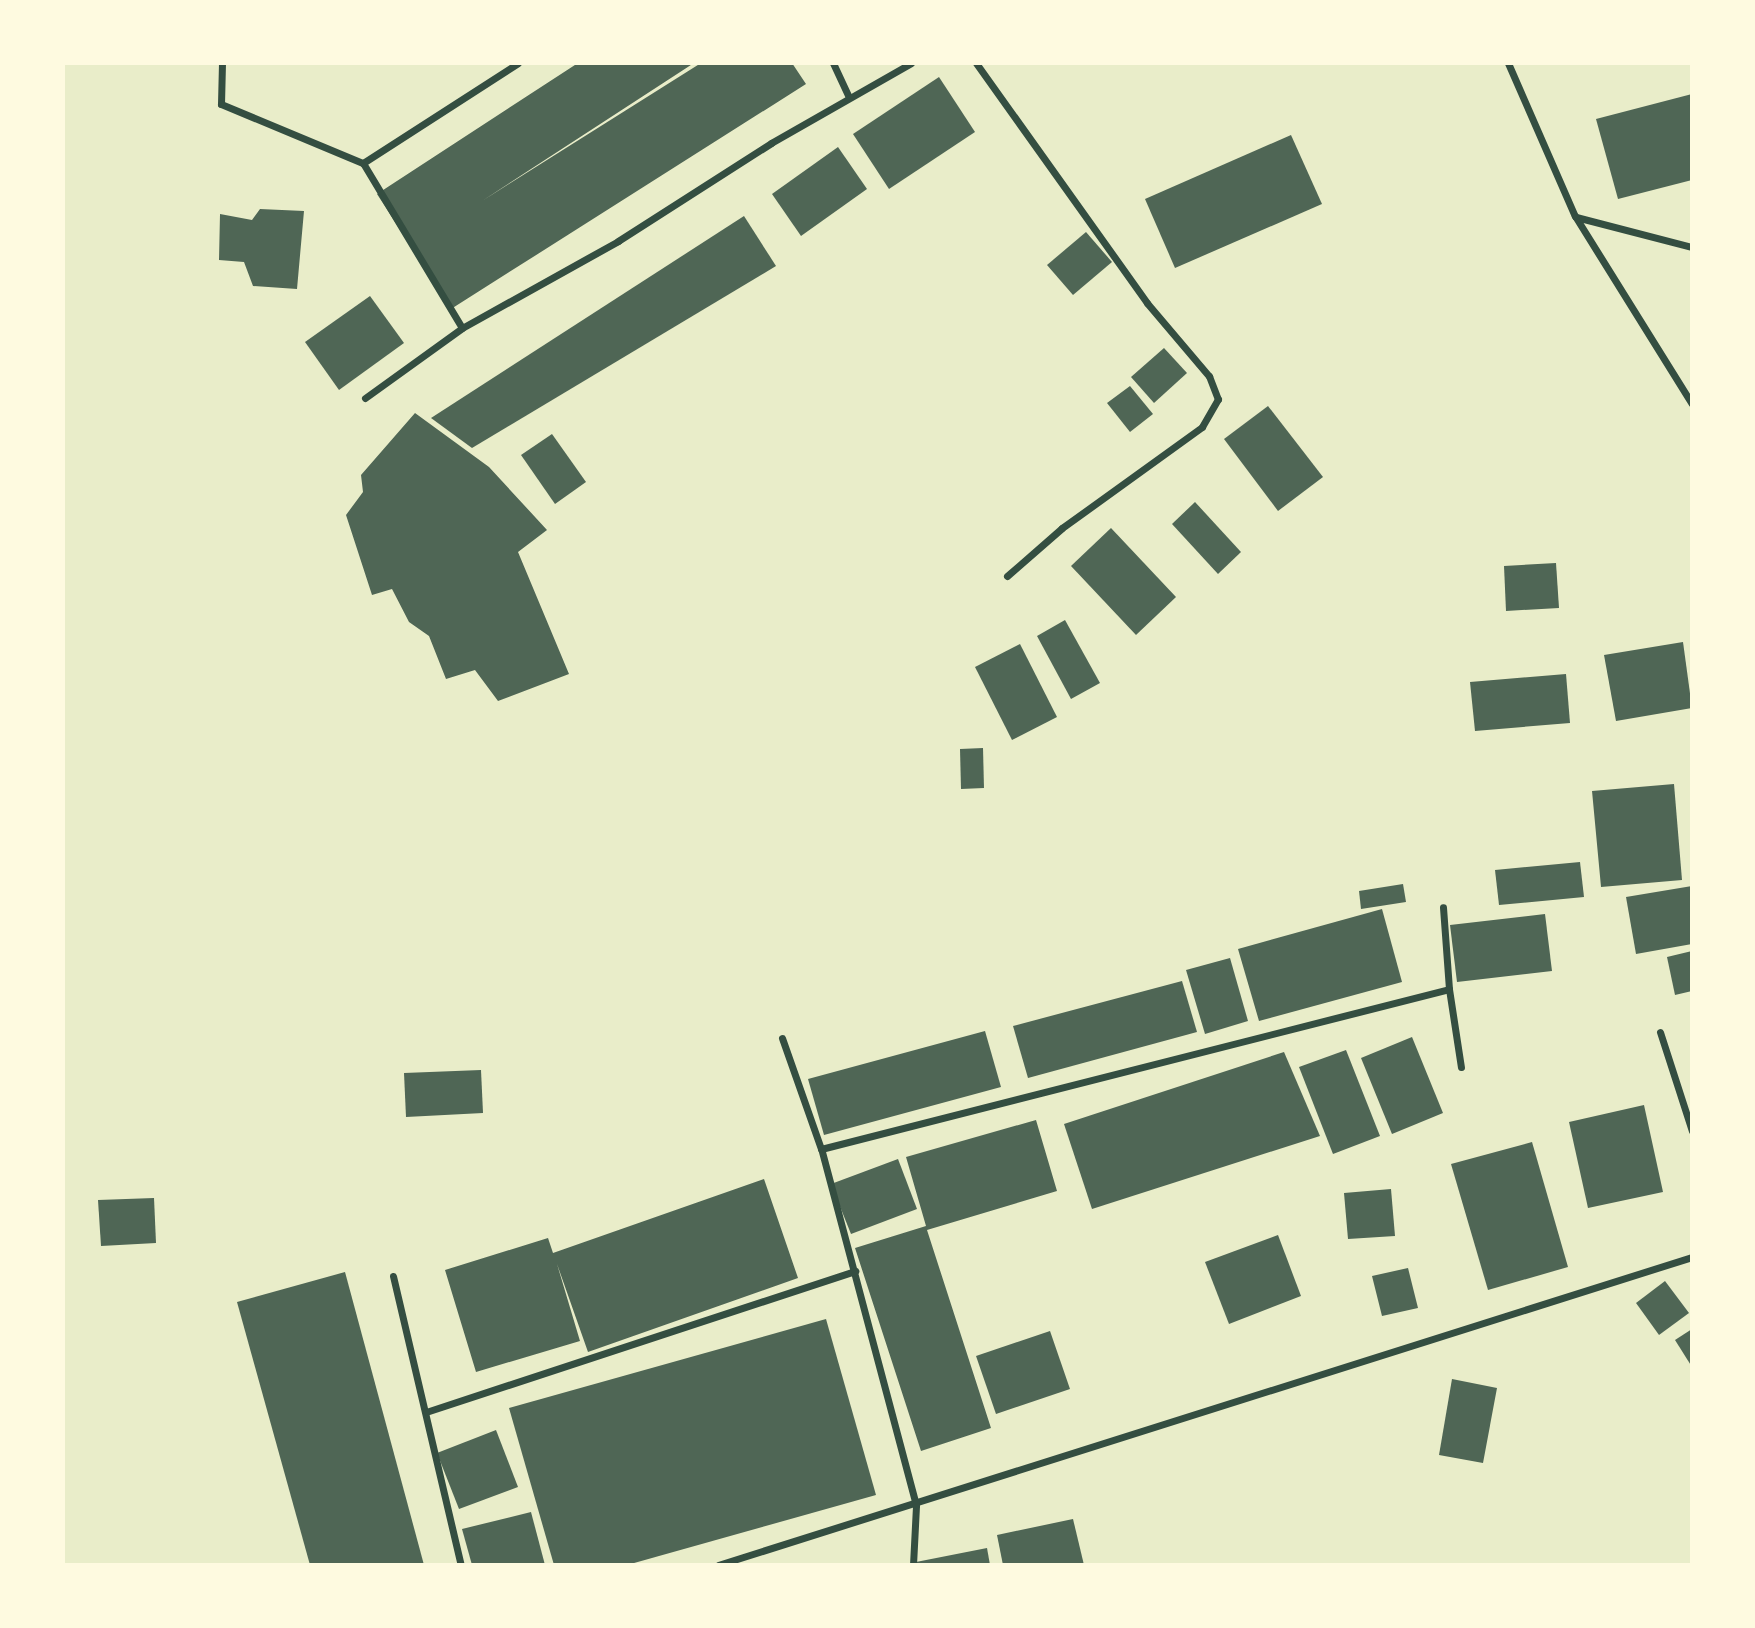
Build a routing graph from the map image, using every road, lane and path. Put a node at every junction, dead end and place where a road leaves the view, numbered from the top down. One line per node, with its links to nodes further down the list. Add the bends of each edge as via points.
1 (222, 63): 8 (street, via 221,104)
2 (518, 63): 8 (street)
3 (833, 63): 7 (street)
4 (911, 63): 7 (street)
5 (976, 63): 14 (street, via 1147,303 1209,376 1218,399 1202,427 1062,528)
6 (1508, 63): 9 (street)
7 (849, 97): 11 (street, via 618,241)
8 (363, 163): 11 (street)
9 (1575, 216): 10 (street); 13 (street)
10 (1692, 247)
11 (461, 328): 12 (street)
12 (365, 398)
13 (1692, 404)
14 (1007, 576)
15 (1443, 907): 16 (street)
16 (1449, 989): 19 (street); 21 (street)
17 (1660, 1032): 20 (street)
18 (782, 1038): 21 (street)
19 (1461, 1067)
20 (1692, 1130)
21 (821, 1149): 23 (street)
22 (1692, 1257): 26 (street)
23 (855, 1271): 25 (street); 26 (street)
24 (393, 1276): 25 (street)
25 (426, 1412): 27 (street)
26 (916, 1505): 28 (street); 29 (street)
27 (461, 1565)
28 (718, 1565)
29 (913, 1565)

